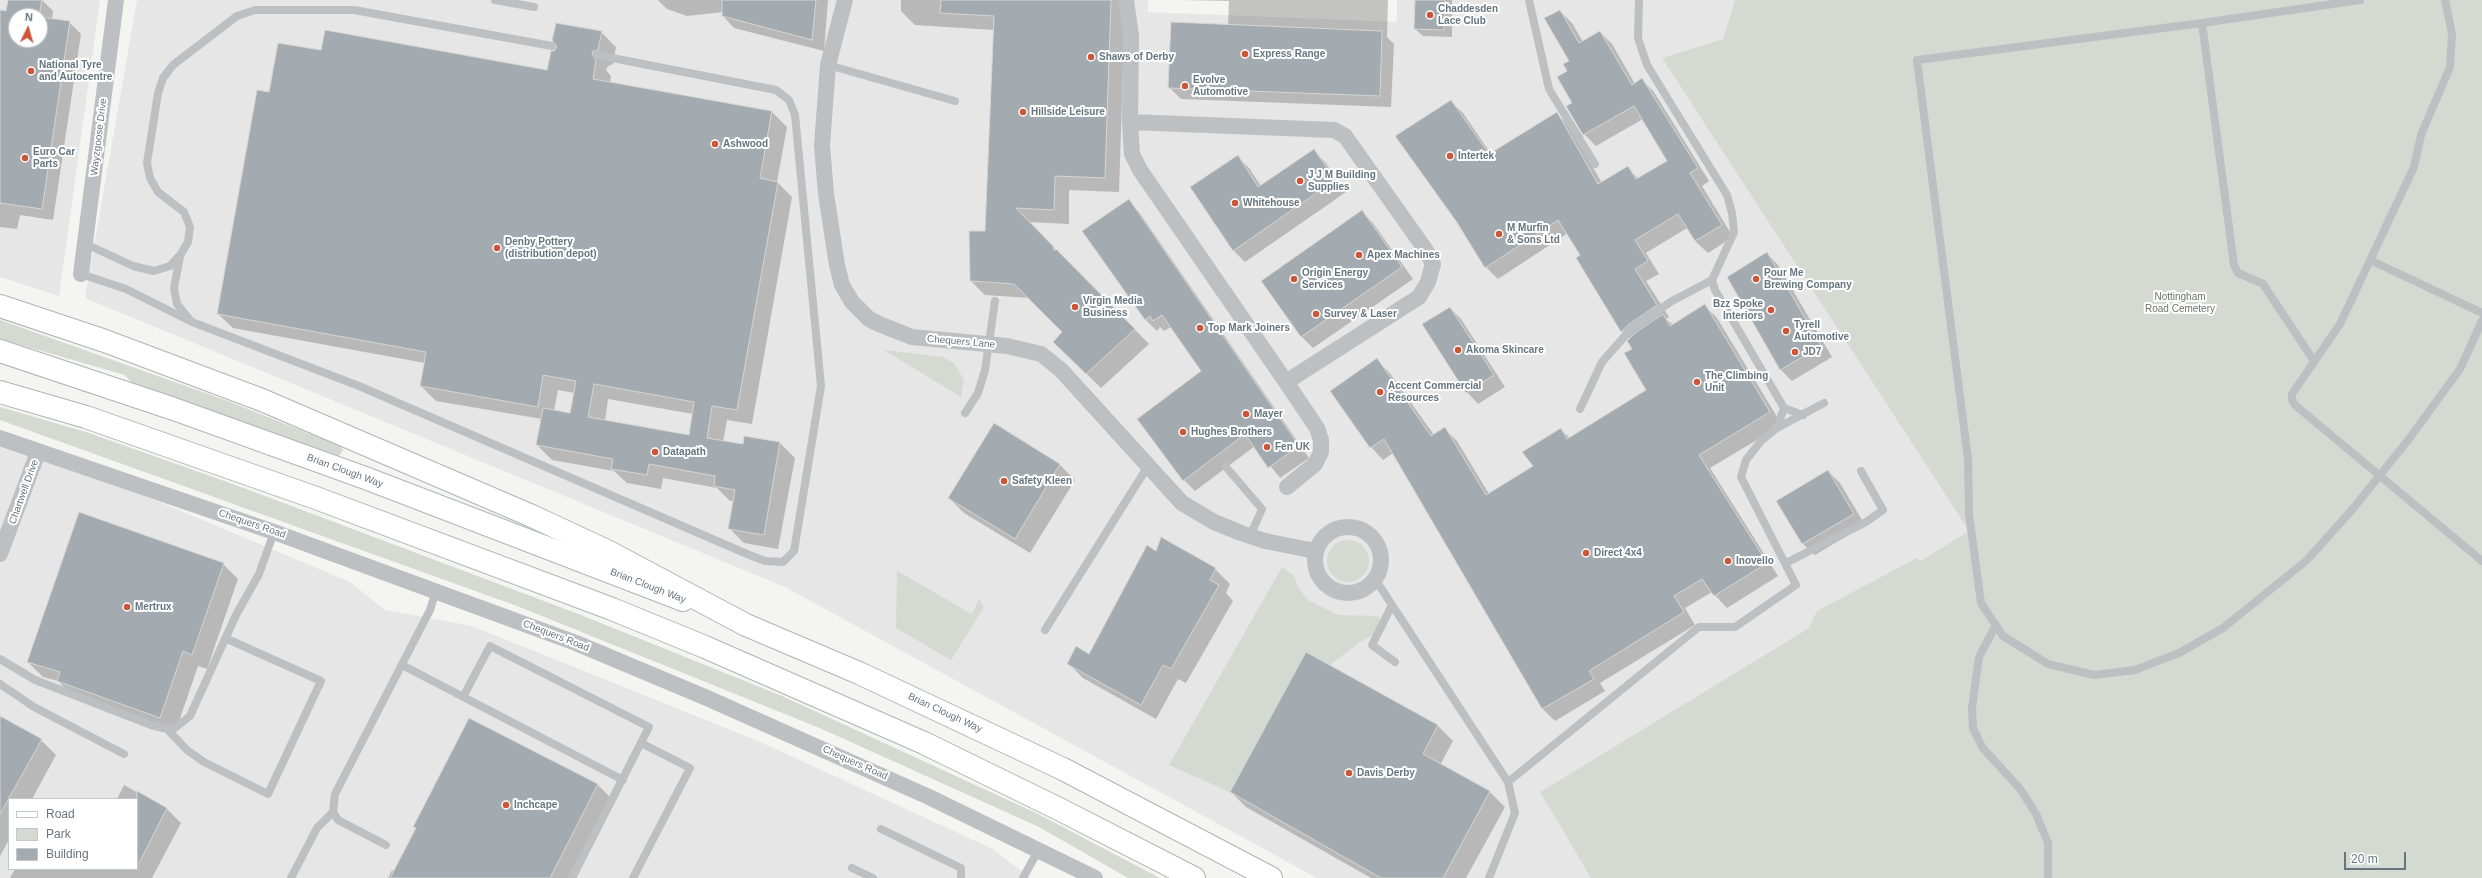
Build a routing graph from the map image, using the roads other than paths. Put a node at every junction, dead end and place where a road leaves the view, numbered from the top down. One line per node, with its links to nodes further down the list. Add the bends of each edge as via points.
1 (116, 0): 18 (street, Wayzgoose Drive)
2 (495, 0): 10 (lane)
3 (845, 0): 14 (street, Chequers Lane)
4 (1126, 0): 16 (street, via 1131,36)
5 (1529, 0): 17 (lane, via 1549,89)
6 (1639, 0): 22 (lane, via 1638,38 1647,65 1726,195 1732,213 1734,232)
7 (2360, 0): 9 (lane)
8 (2445, 0): 20 (lane, via 2452,34 2450,67 2421,135 2414,167)
9 (2334, 2): 11 (lane)
10 (534, 6)
11 (2202, 23): 30 (lane, via 2234,265 2238,273 2263,284); 56 (lane, via 1917,60 1968,459 1969,514 1979,589 1981,603)
12 (552, 46): 19 (lane, via 354,10 256,10 237,16 173,65 163,78 158,94 147,163 150,178 158,192 184,212 190,227 188,242)
13 (597, 55): 27 (lane, via 776,90 789,100 795,115 821,386 794,551 783,562 765,561 747,554 359,386)
14 (828, 65): 15 (lane); 28 (street, Chequers Lane, via 822,145 837,265 846,292 869,319 895,332 918,338)
15 (955, 101)
16 (1130, 122): 31 (street, via 1132,154 1140,170); 31 (street, via 1334,130 1345,136 1425,249 1433,264 1428,282 1419,297)
17 (1595, 164)
18 (86, 244): 19 (lane, via 133,266 154,271 170,266); 21 (street, Wayzgoose Drive)
19 (181, 254): 27 (lane, via 174,288 177,304)
20 (2370, 260): 25 (lane); 30 (lane, via 2340,324)
21 (81, 274): 27 (lane, via 126,289)
22 (1712, 280): 34 (lane); 35 (lane, via 1672,301 1631,329 1602,362)
23 (995, 301): 28 (lane)
24 (0, 306): 55 (main road, via 277,406 580,538)
25 (2482, 313)
26 (2482, 321): 44 (lane, via 2460,369 2409,439)
27 (192, 322)
28 (989, 344): 36 (lane, via 978,393); 41 (street, Chequers Lane, via 1032,350 1041,354 1061,370)
29 (0, 351): 55 (main road, Brian Clough Way, via 171,408 454,510)
30 (2314, 361): 44 (lane, via 2292,394 2292,400)
31 (1286, 382): 45 (street, via 1317,428 1321,440 1321,452 1315,464)
32 (0, 392): 81 (main road, via 86,417 316,498 605,606 924,743)
33 (1824, 403): 37 (lane)
34 (1784, 408): 37 (lane); 38 (lane)
35 (1580, 409)
36 (965, 413)
37 (1803, 415): 38 (lane)
38 (1777, 428): 51 (lane, via 1761,441 1746,460 1741,477)
39 (0, 438): 40 (street, Chequers Road)
40 (38, 452): 46 (street, Chequers Road); 49 (street, Chartwell Drive)
41 (1148, 466): 47 (street, Chequers Lane, via 1173,494 1195,511 1214,522); 57 (lane)
42 (1226, 467): 47 (lane, via 1262,509)
43 (1861, 471): 51 (lane, via 1883,510 1866,522)
44 (2378, 475): 50 (lane); 56 (lane, via 2351,511 2306,561 2223,628 2179,653 2135,670 2094,675 2048,664 2003,636)
45 (1288, 487)
46 (274, 532): 53 (street, Chequers Road); 58 (lane, via 259,574)
47 (1250, 536): 48 (street, Chequers Lane)
48 (1315, 551): 52 (street, via 1314,562 1319,576 1329,588 1338,592 1359,592); 52 (street, via 1323,538 1336,529 1346,527 1366,532 1373,539 1381,558)
49 (0, 554)
50 (2482, 561)
51 (1786, 563): 68 (lane, via 1796,585 1735,627 1698,627)
52 (1375, 579): 54 (lane)
53 (436, 591): 61 (lane, via 430,610); 72 (street, Chequers Road, via 576,644 707,698)
54 (1392, 605): 60 (lane, via 1372,644); 68 (lane)
55 (746, 625): 82 (main road, Brian Clough Way, via 859,673 996,737)
56 (1996, 625): 84 (lane, via 1979,657 1972,708 1973,728 1982,747 2021,790 2036,814 2048,843)
57 (1045, 630)
58 (225, 638): 64 (lane, via 190,716 175,728); 64 (lane, via 321,681 268,794 204,762 187,750)
59 (0, 659): 64 (lane, via 35,680)
60 (1395, 662)
61 (402, 665): 63 (lane); 69 (lane, via 335,794)
62 (0, 684): 66 (lane, via 34,708)
63 (463, 697): 65 (lane, via 490,646 649,727); 67 (lane)
64 (167, 729)
65 (641, 743): 67 (lane); 77 (lane, via 690,768)
66 (124, 754)
67 (623, 780): 76 (lane)
68 (1508, 782): 83 (lane, via 1515,813)
69 (333, 812): 71 (lane, via 338,820); 75 (lane, via 316,828)
70 (881, 829): 79 (lane, via 961,868)
71 (386, 845)
72 (1039, 849): 74 (street, Chequers Road); 80 (lane)
73 (852, 868): 78 (lane)
74 (1086, 876)
75 (291, 878)
76 (572, 878)
77 (633, 878)
78 (873, 878)
79 (960, 878)
80 (1023, 878)
81 (1194, 878)
82 (1272, 878)
83 (1489, 878)
84 (2048, 878)

